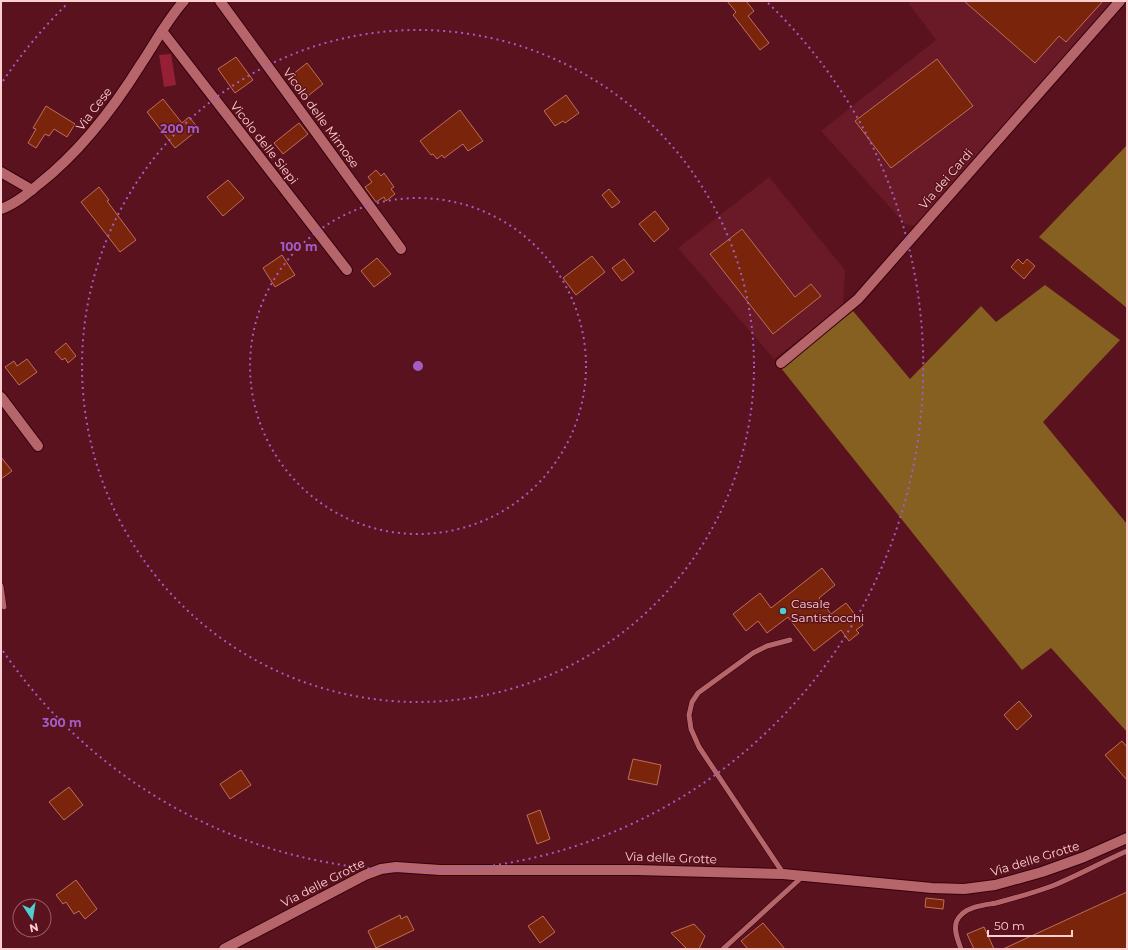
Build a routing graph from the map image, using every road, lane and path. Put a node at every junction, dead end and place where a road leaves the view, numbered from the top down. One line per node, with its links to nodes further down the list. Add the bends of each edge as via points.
1 (184, 1): 4 (street, Via Cese)
2 (220, 1): 8 (street, Vicolo delle Mimose)
3 (1120, 1): 10 (street, Via dei Cardi, via 858,299)
4 (162, 31): 6 (street, Via Cese, via 94,132 70,158); 9 (street, Vicolo delle Siepi)
5 (1, 172): 6 (street)
6 (32, 190): 7 (street, Via Cese)
7 (1, 210)
8 (401, 249)
9 (347, 270)
10 (781, 363)
11 (1, 397): 12 (street)
12 (38, 446)
13 (1, 586): 14 (lane)
14 (4, 607)
15 (790, 640): 18 (lane, via 753,653 698,693 692,702 689,715 691,728 705,758)
16 (1127, 838): 19 (street, Via delle Grotte, via 1056,868 978,888 942,889)
17 (1127, 851): 22 (lane, via 1050,887 964,912 955,929)
18 (783, 874): 19 (street, Via delle Grotte); 20 (street, Via delle Grotte, via 571,869 440,870 390,867 365,875)
19 (802, 876): 21 (lane)
20 (224, 949)
21 (723, 949)
22 (961, 949)

